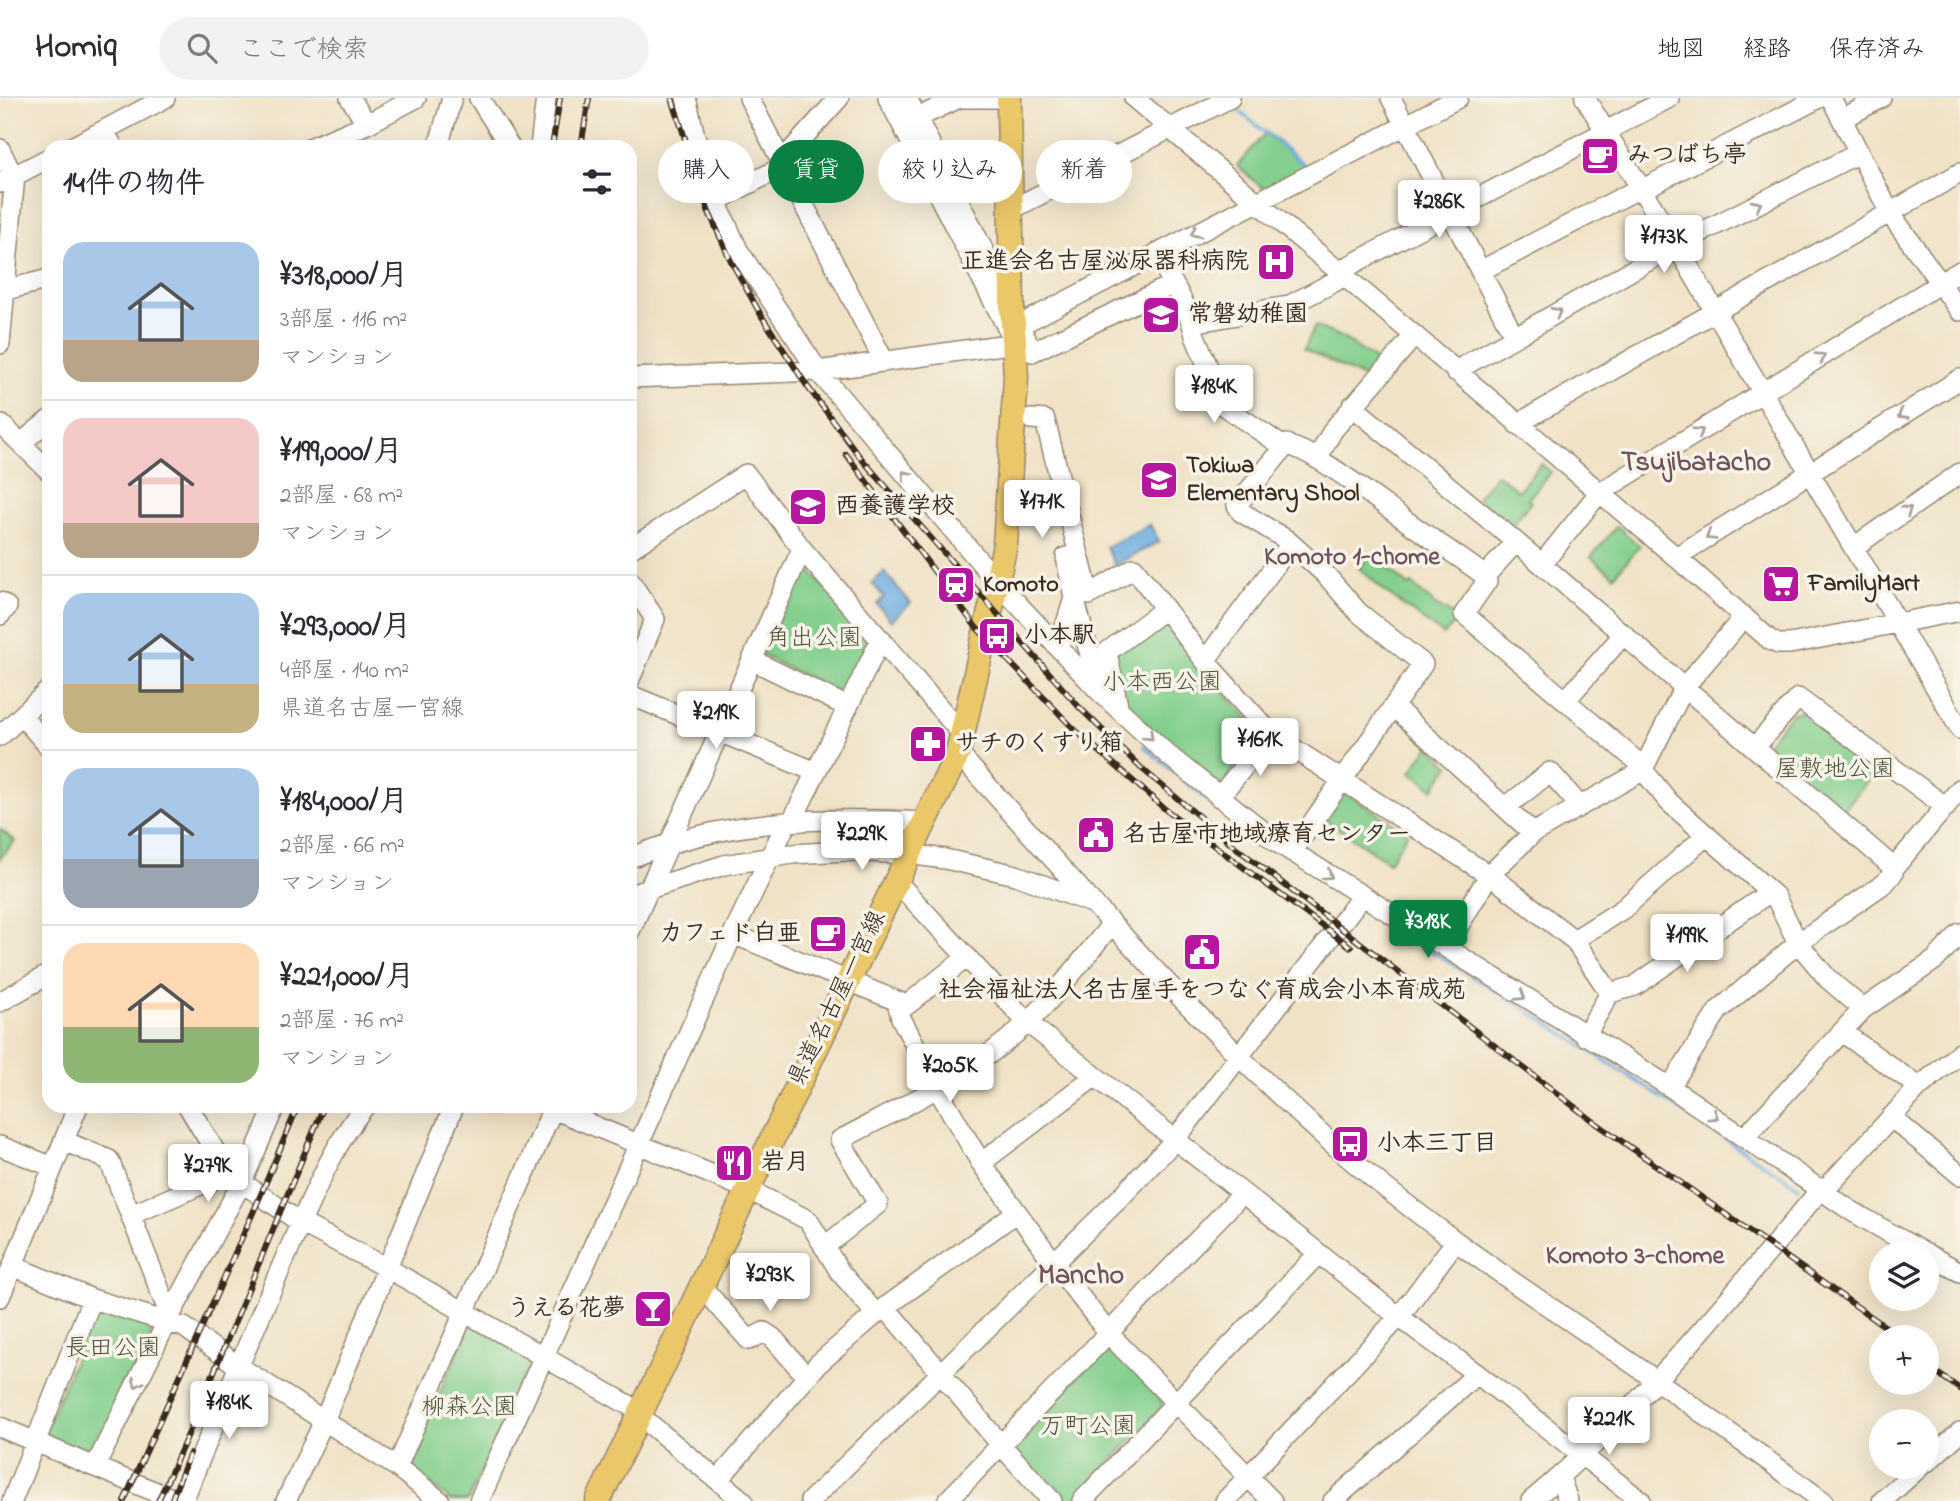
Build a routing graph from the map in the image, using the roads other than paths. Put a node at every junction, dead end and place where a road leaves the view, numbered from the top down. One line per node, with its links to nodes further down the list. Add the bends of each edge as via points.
1 (165, 98): 22 (street)
2 (350, 98): 25 (street)
3 (416, 98): 25 (street)
4 (452, 98): 31 (street)
5 (479, 98): 32 (street)
6 (546, 98): 33 (street)
7 (686, 98): 34 (street)
8 (749, 98): 35 (street)
9 (839, 98): 36 (street)
10 (888, 98): 61 (street)
11 (906, 98): 23 (street)
12 (1010, 98): 23 (street, via 959,98); 46 (main road, 県道名古屋一宮線)
13 (1134, 98): 27 (street)
14 (1230, 98): 27 (street)
15 (1391, 98): 26 (street)
16 (1458, 98): 26 (street)
17 (1585, 98): 28 (street)
18 (1670, 98): 28 (street)
19 (1819, 98): 42 (street)
20 (1831, 98): 24 (street)
21 (1881, 98): 24 (street)
22 (133, 105): 29 (street)
23 (917, 118): 61 (street)
24 (1842, 119): 38 (street)
25 (367, 124): 30 (street)
26 (1405, 125): 43 (street); 47 (street)
27 (1170, 128): 43 (street); 46 (street)
28 (1605, 131): 42 (street); 47 (street)
29 (109, 139)
30 (329, 140)
31 (440, 140)
32 (506, 140)
33 (541, 140)
34 (696, 140)
35 (771, 140)
36 (803, 140)
37 (0, 149): 41 (street)
38 (1859, 152): 48 (street); 49 (street, one-way to 38)
39 (42, 162): 41 (street)
40 (1960, 173): 48 (street)
41 (9, 178): 57 (street)
42 (1641, 189): 49 (street); 52 (street)
43 (1256, 202): 50 (street, one-way to 50); 51 (street)
44 (717, 203): 66 (street, via 738,250)
45 (803, 203): 65 (street)
46 (1012, 209): 61 (main road, 県道名古屋一宮線)
47 (1450, 212): 51 (street); 52 (street)
48 (1891, 213): 55 (street); 59 (street)
49 (1676, 245): 59 (street); 63 (street, one-way to 49)
50 (1157, 253): 56 (street); 61 (street)
51 (1339, 271): 60 (street, via 1336,281 1288,306); 62 (street)
52 (1480, 271): 63 (street)
53 (1960, 271): 55 (street)
54 (42, 281): 57 (street)
55 (1940, 284): 58 (street); 71 (street, one-way to 55)
56 (1172, 285): 60 (street); 61 (street, via 1032,352)
57 (6, 290): 64 (street)
58 (1960, 311)
59 (1715, 312): 71 (street); 75 (street)
60 (1192, 323): 78 (street, via 1225,407 1281,445)
61 (1015, 325): 65 (street); 68 (main road, 県道名古屋一宮線)
62 (1414, 336): 67 (street); 72 (street)
63 (1514, 336): 67 (street)
64 (0, 344)
65 (884, 361): 66 (street)
66 (818, 371): 69 (street); 92 (street, one-way to 66)
67 (1455, 371): 75 (street)
68 (1016, 377): 73 (street); 92 (main road, 県道名古屋一宮線, via 1005,545)
69 (637, 378)
70 (1960, 379): 81 (street, one-way to 81)
71 (1763, 393): 81 (street); 83 (street, one-way to 71)
72 (1352, 407): 79 (street); 84 (street)
73 (1031, 419): 94 (street); 96 (street, via 1045,420 1088,594 1135,568)
74 (1, 424): 77 (street)
75 (1517, 424): 83 (street)
76 (42, 426): 77 (street)
77 (21, 443): 80 (street)
78 (1287, 444): 79 (street); 86 (street, via 1237,505)
79 (1317, 459): 91 (street)
80 (42, 464)
81 (1810, 472): 87 (street); 89 (street, one-way to 89)
82 (1960, 473): 87 (street, one-way to 82)
83 (1599, 493): 89 (street); 90 (street)
84 (1516, 542): 90 (street); 91 (street)
85 (637, 544): 88 (street, via 746,474)
86 (1291, 544): 105 (street); 114 (street, via 1358,612 1423,664)
87 (1854, 547): 100 (street)
88 (802, 549): 102 (street); 104 (street)
89 (1676, 557): 99 (street)
90 (1542, 564): 101 (street)
91 (1485, 576): 111 (street, via 1487,581 1464,614)
92 (998, 583): 103 (street); 121 (main road, 県道名古屋一宮線)
93 (637, 592): 106 (street, via 654,619)
94 (1074, 598): 103 (street); 108 (street)
95 (0, 602): 98 (street, via 7,607)
96 (1165, 609): 105 (street); 112 (street, via 1107,652)
97 (1960, 611): 100 (street)
98 (0, 615)
99 (1743, 618): 100 (street, via 1778,644); 107 (street)
100 (1898, 621): 116 (street)
101 (1624, 634): 107 (street); 111 (street)
102 (881, 639): 113 (street); 121 (street)
103 (1059, 646): 108 (street)
104 (752, 660): 113 (street); 117 (street)
105 (1205, 661): 118 (street)
106 (637, 662)
107 (1685, 686): 122 (street); 124 (street)
108 (1100, 692): 112 (street)
109 (42, 697): 115 (street)
110 (637, 698): 117 (street)
111 (1565, 701): 124 (street)
112 (1118, 706): 127 (street, one-way to 127)
113 (848, 707): 123 (street)
114 (1394, 707): 125 (street); 129 (street)
115 (22, 716): 119 (street); 120 (street)
116 (1960, 729)
117 (720, 732): 123 (street); 135 (street)
118 (1271, 734): 125 (street); 127 (street)
119 (0, 736)
120 (42, 739)
121 (960, 744): 132 (main road, 県道名古屋一宮線); 146 (street)
122 (1755, 747): 130 (street, via 1798,698); 140 (street)
123 (816, 772): 131 (street)
124 (1642, 772): 128 (street); 134 (street)
125 (1341, 781): 136 (street); 141 (street)
126 (1960, 789): 130 (street)
127 (1219, 797): 136 (street)
128 (1580, 806): 129 (street, via 1550,772); 133 (street)
129 (1507, 807): 133 (street)
130 (1945, 807): 140 (street)
131 (790, 821): 132 (street, via 867,818); 135 (street, via 709,832); 139 (street)
132 (923, 822): 137 (main road, 県道名古屋一宮線)
133 (1533, 833): 141 (street)
134 (1707, 835): 144 (street); 150 (street, via 1623,909)
135 (668, 843): 138 (street); 143 (street)
136 (1292, 852): 145 (street, one-way to 145)
137 (908, 854): 139 (street, via 845,851); 142 (main road, 県道名古屋一宮線); 146 (street, via 1016,875)
138 (637, 855)
139 (770, 858): 143 (street, via 724,865); 149 (street)
140 (1894, 868): 151 (street, via 1885,883)
141 (1489, 875): 150 (street); 152 (street)
142 (895, 880): 153 (street); 155 (main road, 県道名古屋一宮線)
143 (639, 892)
144 (1770, 892): 151 (street); 156 (street, via 1636,986)
145 (1362, 896): 152 (street); 163 (street)
146 (1093, 903): 147 (street)
147 (1111, 925): 160 (street); 163 (street)
148 (1960, 933): 159 (street, via 1935,960)
149 (733, 934): 155 (street); 180 (street)
150 (1574, 940): 156 (street)
151 (1798, 943): 159 (street, via 1828,979); 166 (street, via 1718,1010)
152 (1446, 947): 162 (street, one-way to 162)
153 (967, 957): 157 (street, via 907,1005); 160 (street)
154 (42, 978): 158 (street)
155 (848, 981): 157 (street); 186 (main road, 県道名古屋一宮線)
156 (1610, 993): 162 (street)
157 (897, 1001): 168 (street)
158 (0, 1002)
159 (1863, 1009): 161 (street)
160 (1028, 1023): 165 (street); 168 (street)
161 (1842, 1032): 167 (street); 177 (street)
162 (1585, 1036): 166 (street)
163 (1239, 1056): 178 (street); 193 (street, via 1343,1152)
164 (1957, 1061): 167 (street)
165 (1094, 1077): 178 (street); 182 (street)
166 (1670, 1087): 177 (street, one-way to 177)
167 (1919, 1087): 176 (street)
168 (937, 1088): 182 (street); 194 (street, via 840,1140 878,1204)
169 (76, 1113): 179 (street)
170 (193, 1113): 185 (street)
171 (271, 1113): 185 (street)
172 (361, 1113): 191 (street)
173 (451, 1113): 199 (street)
174 (548, 1113): 205 (street)
175 (565, 1113): 180 (street)
176 (1891, 1117): 184 (street); 187 (street)
177 (1744, 1138): 187 (street)
178 (1174, 1140): 188 (street); 197 (street)
179 (64, 1141): 183 (street); 190 (street, via 109,1160)
180 (639, 1145): 186 (street); 209 (street)
181 (0, 1146): 183 (street)
182 (981, 1163): 189 (street)
183 (53, 1167): 198 (street)
184 (1960, 1175)
185 (235, 1178): 190 (street); 191 (street); 207 (street)
186 (747, 1189): 194 (street, via 808,1220); 201 (main road, 県道名古屋一宮線)
187 (1821, 1191): 192 (street); 214 (street)
188 (1242, 1194): 195 (street); 208 (street)
189 (1017, 1212): 197 (street); 204 (street)
190 (131, 1214): 207 (street)
191 (301, 1223): 199 (street); 210 (street)
192 (1904, 1241)
193 (1455, 1242): 206 (street); 214 (street)
194 (824, 1247): 204 (street, via 840,1272)
195 (1318, 1254): 206 (street); 215 (street)
196 (1939, 1261): 200 (street)
197 (1054, 1263): 208 (street); 211 (street)
198 (13, 1266): 202 (street); 203 (street)
199 (387, 1268): 205 (street); 217 (street)
200 (1960, 1272)
201 (701, 1286): 213 (street, via 749,1339 764,1332 774,1338); 216 (main road, 県道名古屋一宮線)
202 (0, 1297)
203 (92, 1299): 207 (street); 220 (street)
204 (881, 1311): 211 (street); 213 (street)
205 (464, 1312): 209 (street); 225 (street)
206 (1399, 1317): 212 (street); 226 (street)
207 (169, 1319): 210 (street); 224 (street, one-way to 224)
208 (1109, 1334): 215 (street); 221 (street)
209 (543, 1358): 216 (street); 234 (street)
210 (238, 1366): 217 (street); 231 (street)
211 (940, 1373): 221 (street); 237 (street)
212 (1477, 1374): 223 (street); 243 (street)
213 (806, 1377): 229 (street)
214 (1658, 1381): 223 (street); 247 (street)
215 (1176, 1403): 226 (street); 240 (street)
216 (640, 1414): 229 (street); 235 (main road, 県道名古屋一宮線)
217 (324, 1421): 225 (street); 232 (street)
218 (0, 1427): 220 (street)
219 (1960, 1433): 222 (street)
220 (36, 1442): 224 (street); 230 (street)
221 (1001, 1445): 238 (street); 239 (street)
222 (1939, 1451)
223 (1582, 1456): 227 (street); 246 (street)
224 (95, 1467): 231 (street)
225 (397, 1467): 233 (street)
226 (1247, 1477): 241 (street); 242 (street)
227 (1560, 1477): 244 (street); 245 (street)
228 (1907, 1479): 248 (street)
229 (718, 1480): 236 (street)
230 (12, 1501)
231 (180, 1501)
232 (286, 1501)
233 (440, 1501)
234 (479, 1501)
235 (598, 1501)
236 (743, 1501)
237 (810, 1501)
238 (947, 1501)
239 (1052, 1501)
240 (1082, 1501)
241 (1225, 1501)
242 (1272, 1501)
243 (1333, 1501)
244 (1531, 1501)
245 (1568, 1501)
246 (1641, 1501)
247 (1823, 1501)
248 (1882, 1501)

